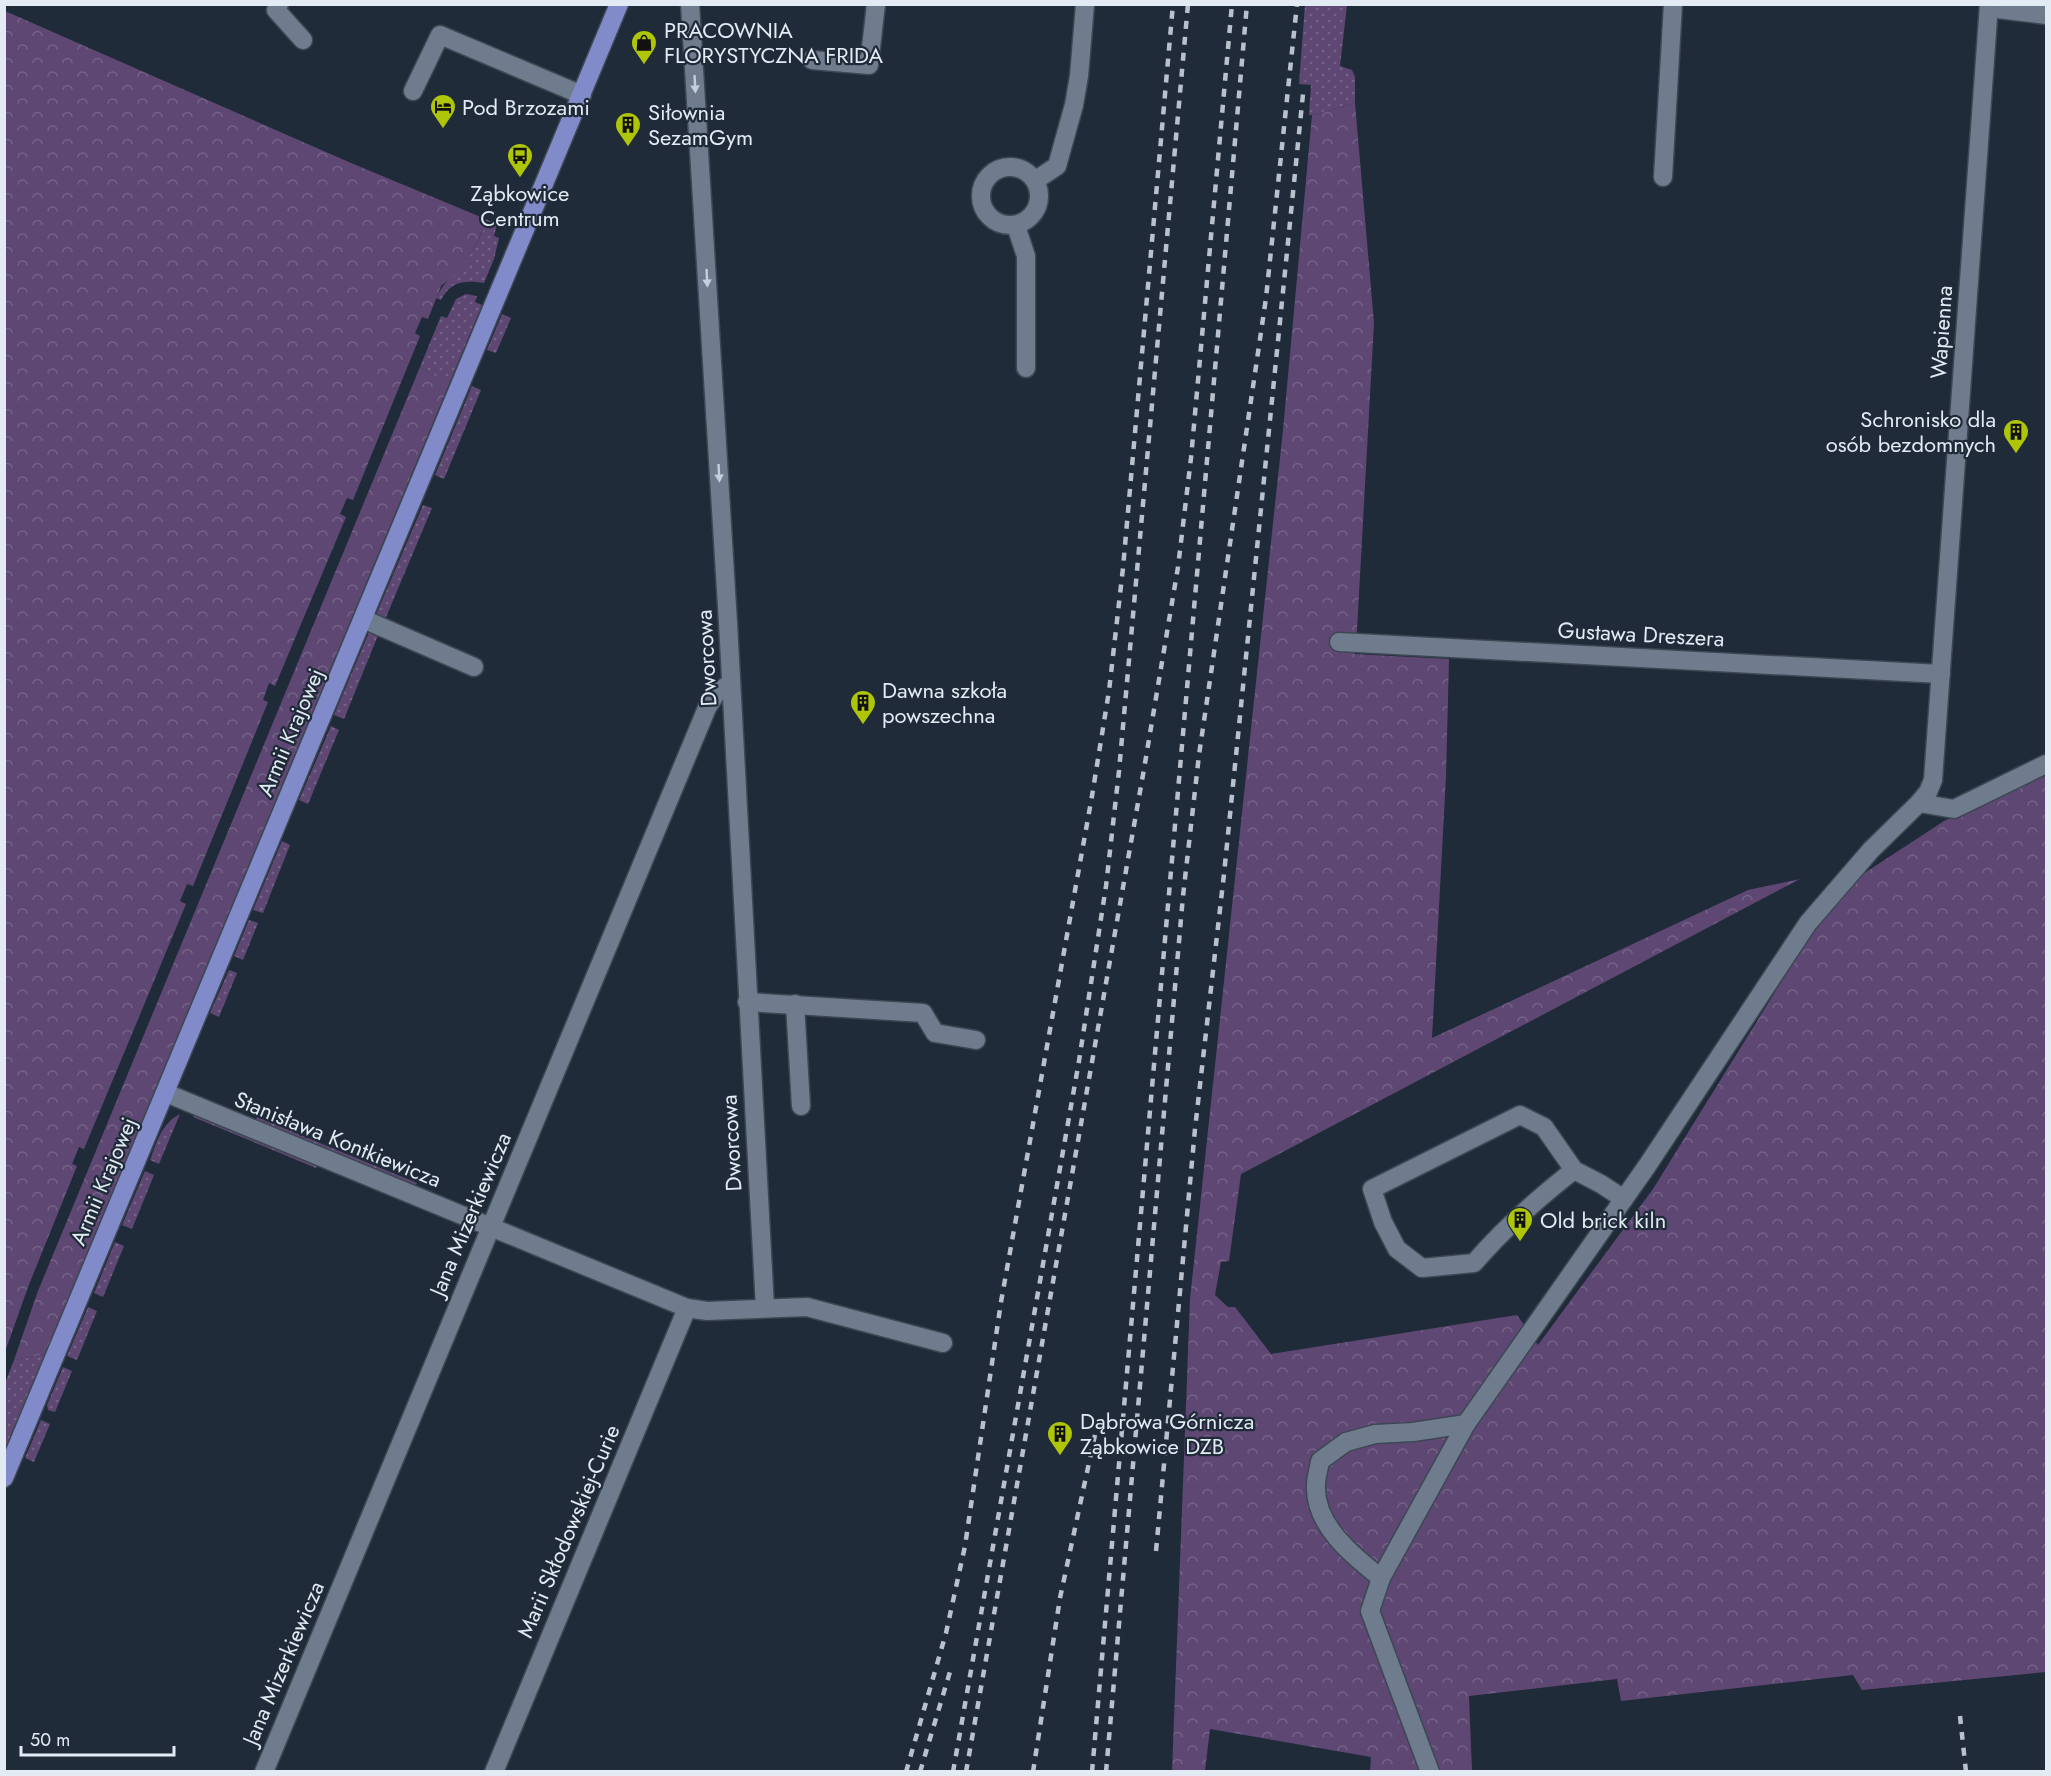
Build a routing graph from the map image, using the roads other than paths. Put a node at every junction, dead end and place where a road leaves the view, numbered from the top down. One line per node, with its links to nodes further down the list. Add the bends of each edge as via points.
1 (279, 4): 9 (street, via 276,10)
2 (620, 4): 12 (main road, Armii Krajowej)
3 (690, 4): 21 (street, Dworcowa, one-way to 21)
4 (876, 4): 10 (street, via 870,65)
5 (1085, 4): 14 (street, via 1079,76 1069,126 1057,166)
6 (1673, 4): 13 (street)
7 (1989, 6): 8 (street); 20 (street, Wapienna)
8 (2046, 15)
9 (303, 40)
10 (812, 60)
11 (413, 91): 12 (street, via 440,35)
12 (582, 95): 17 (main road, Armii Krajowej)
13 (1663, 177)
14 (1036, 180): 15 (street, via 1040,198 1033,216); 15 (street, via 1022,168 1003,167 987,177 980,194 984,212 998,224)
15 (1016, 226): 16 (street, via 1026,256)
16 (1026, 368)
17 (363, 620): 19 (street); 27 (main road, Armii Krajowej)
18 (1339, 642): 20 (street, Gustawa Dreszera)
19 (474, 667)
20 (1941, 674): 23 (street, Wapienna, via 1933,780)
21 (731, 683): 24 (street, Dworcowa); 31 (street, Jana Mizerkiewicza, via 717,692 707,708)
22 (2046, 764): 23 (street, via 1954,809)
23 (1919, 803): 30 (street, Wapienna, via 1871,850 1808,923)
24 (747, 1002): 25 (street); 33 (street, Dworcowa)
25 (795, 1004): 26 (street, via 923,1013 934,1033); 28 (street)
26 (976, 1040)
27 (166, 1093): 31 (street, Stanisława Kontkiewicza); 36 (main road, Armii Krajowej)
28 (801, 1106)
29 (1574, 1170): 29 (street, via 1544,1127 1520,1115 1372,1189 1397,1250 1422,1268 1451,1266 1474,1263 1519,1215); 30 (street)
30 (1624, 1199): 35 (street, Wapienna)
31 (491, 1228): 32 (street, Stanisława Kontkiewicza); 38 (street, Jana Mizerkiewicza)
32 (687, 1308): 33 (street, Stanisława Kontkiewicza); 39 (street, Marii Skłodowskiej-Curie)
33 (765, 1308): 34 (street, Stanisława Kontkiewicza, via 807,1307)
34 (943, 1343)
35 (1466, 1424): 37 (street, Wapienna); 37 (street, via 1375,1434 1346,1442 1320,1461 1316,1486 1320,1508 1335,1536)
36 (4, 1478)
37 (1381, 1578): 40 (street, Wapienna, via 1370,1611)
38 (264, 1772)
39 (494, 1772)
40 (1430, 1772)

